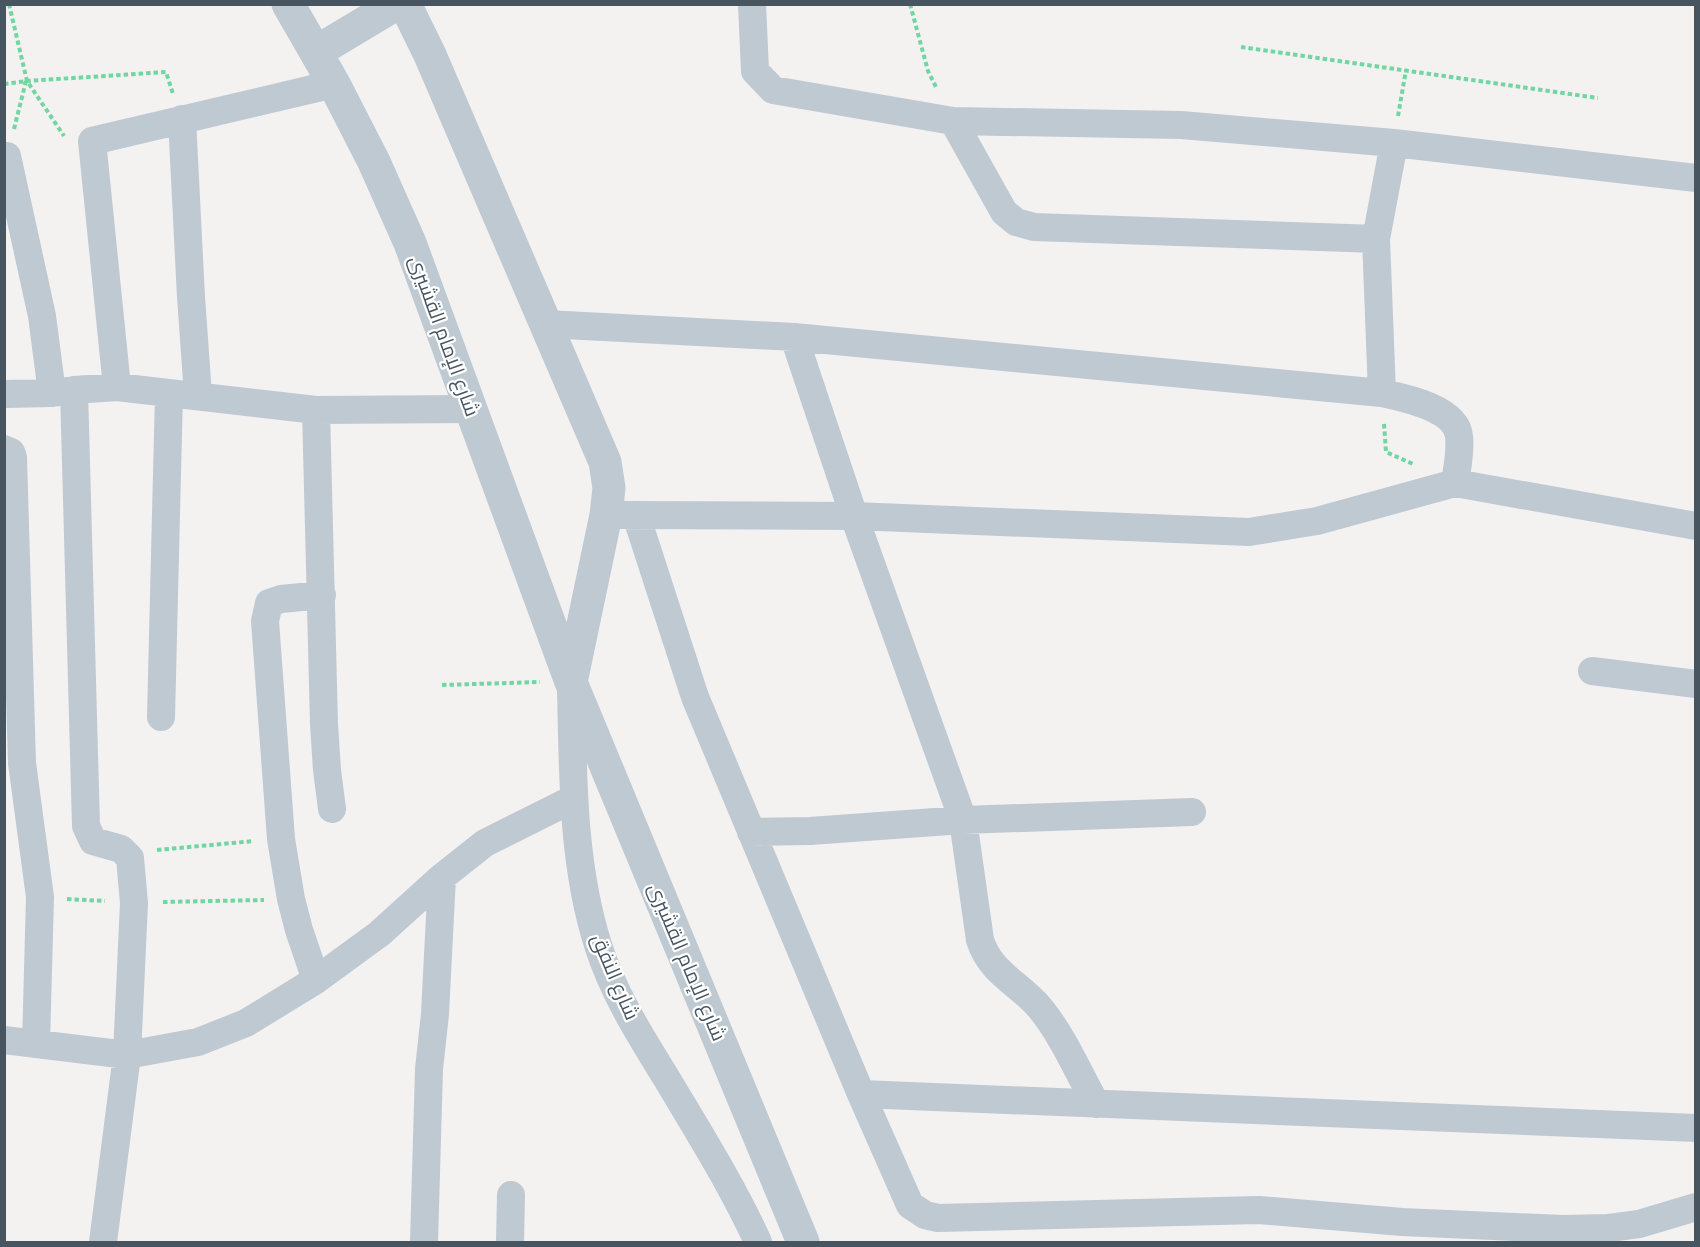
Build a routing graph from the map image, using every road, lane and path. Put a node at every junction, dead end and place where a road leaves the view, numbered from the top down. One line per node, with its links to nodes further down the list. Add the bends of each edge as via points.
1 (9, 4): 10 (path)
2 (288, 4): 8 (street, شارع الإمام القشيرى)
3 (396, 4): 8 (street)
4 (405, 4): 22 (street)
5 (752, 4): 15 (street, via 755,71 773,90)
6 (910, 4): 15 (path, via 928,71)
7 (1241, 47): 9 (path)
8 (316, 52): 12 (street, شارع الإمام القشيرى)
9 (1406, 70): 13 (path); 17 (path)
10 (27, 81): 11 (path); 14 (path, via 165,72); 16 (path, via 63,135); 18 (path)
11 (4, 84)
12 (334, 84): 14 (street); 30 (street, شارع الإمام القشيرى, via 410,243)
13 (1598, 98)
14 (182, 120): 16 (street); 29 (street)
15 (953, 121): 17 (street, via 1181,125); 21 (street, via 1004,212 1016,222 1034,227)
16 (92, 141): 24 (street)
17 (1394, 143): 19 (street); 21 (street)
18 (6, 156): 20 (street)
19 (1695, 178)
20 (14, 232): 25 (street)
21 (1376, 239): 27 (street)
22 (546, 324): 23 (street); 34 (street, via 605,462 609,488)
23 (794, 337): 27 (street); 35 (street)
24 (117, 387): 25 (street); 26 (street)
25 (63, 392): 28 (street); 49 (street, via 86,826 93,841)
26 (169, 393): 29 (street); 42 (street)
27 (1382, 393): 33 (path, via 1386,452); 33 (street, via 1417,401 1446,416 1457,427)
28 (4, 394)
29 (198, 395): 31 (street)
30 (470, 409): 31 (street); 39 (street, شارع الإمام القشيرى)
31 (316, 410): 37 (street)
32 (4, 449): 51 (street, via 13,457 22,763)
33 (1455, 483): 35 (street, via 1317,521 1249,532); 36 (street)
34 (621, 515): 35 (street); 39 (street); 47 (street)
35 (854, 516): 46 (street)
36 (1695, 525)
37 (322, 595): 44 (street, via 324,724); 48 (street, via 275,601 269,603 266,613)
38 (1592, 671): 40 (street)
39 (571, 681): 41 (path); 43 (street, شارع النفق); 67 (street, شارع الإمام القشيرى)
40 (1695, 684)
41 (441, 685)
42 (161, 717)
43 (573, 799): 50 (street, via 485,843); 66 (street, شارع النفق, via 586,896 598,946 618,994 720,1166)
44 (332, 809)
45 (1192, 812): 46 (street)
46 (963, 820): 47 (street); 59 (street, via 985,954 1040,1008)
47 (751, 832): 58 (street)
48 (281, 839): 49 (path); 52 (street)
49 (126, 853): 53 (street, via 132,863)
50 (442, 877): 54 (street, via 379,934); 64 (street, via 429,1069)
51 (40, 897): 53 (path); 56 (street)
52 (291, 899): 53 (path); 54 (street)
53 (134, 903): 57 (street)
54 (316, 980): 57 (street, via 246,1023 198,1042)
55 (4, 1040): 56 (street)
56 (36, 1044): 57 (street)
57 (127, 1055): 63 (street)
58 (861, 1094): 59 (street); 62 (street, via 910,1205 938,1218 1259,1210 1402,1222 1562,1229 1638,1224)
59 (1096, 1104): 60 (street)
60 (1695, 1128)
61 (511, 1195): 65 (street)
62 (1695, 1207)
63 (103, 1242)
64 (424, 1242)
65 (510, 1242)
66 (758, 1242)
67 (803, 1242)

